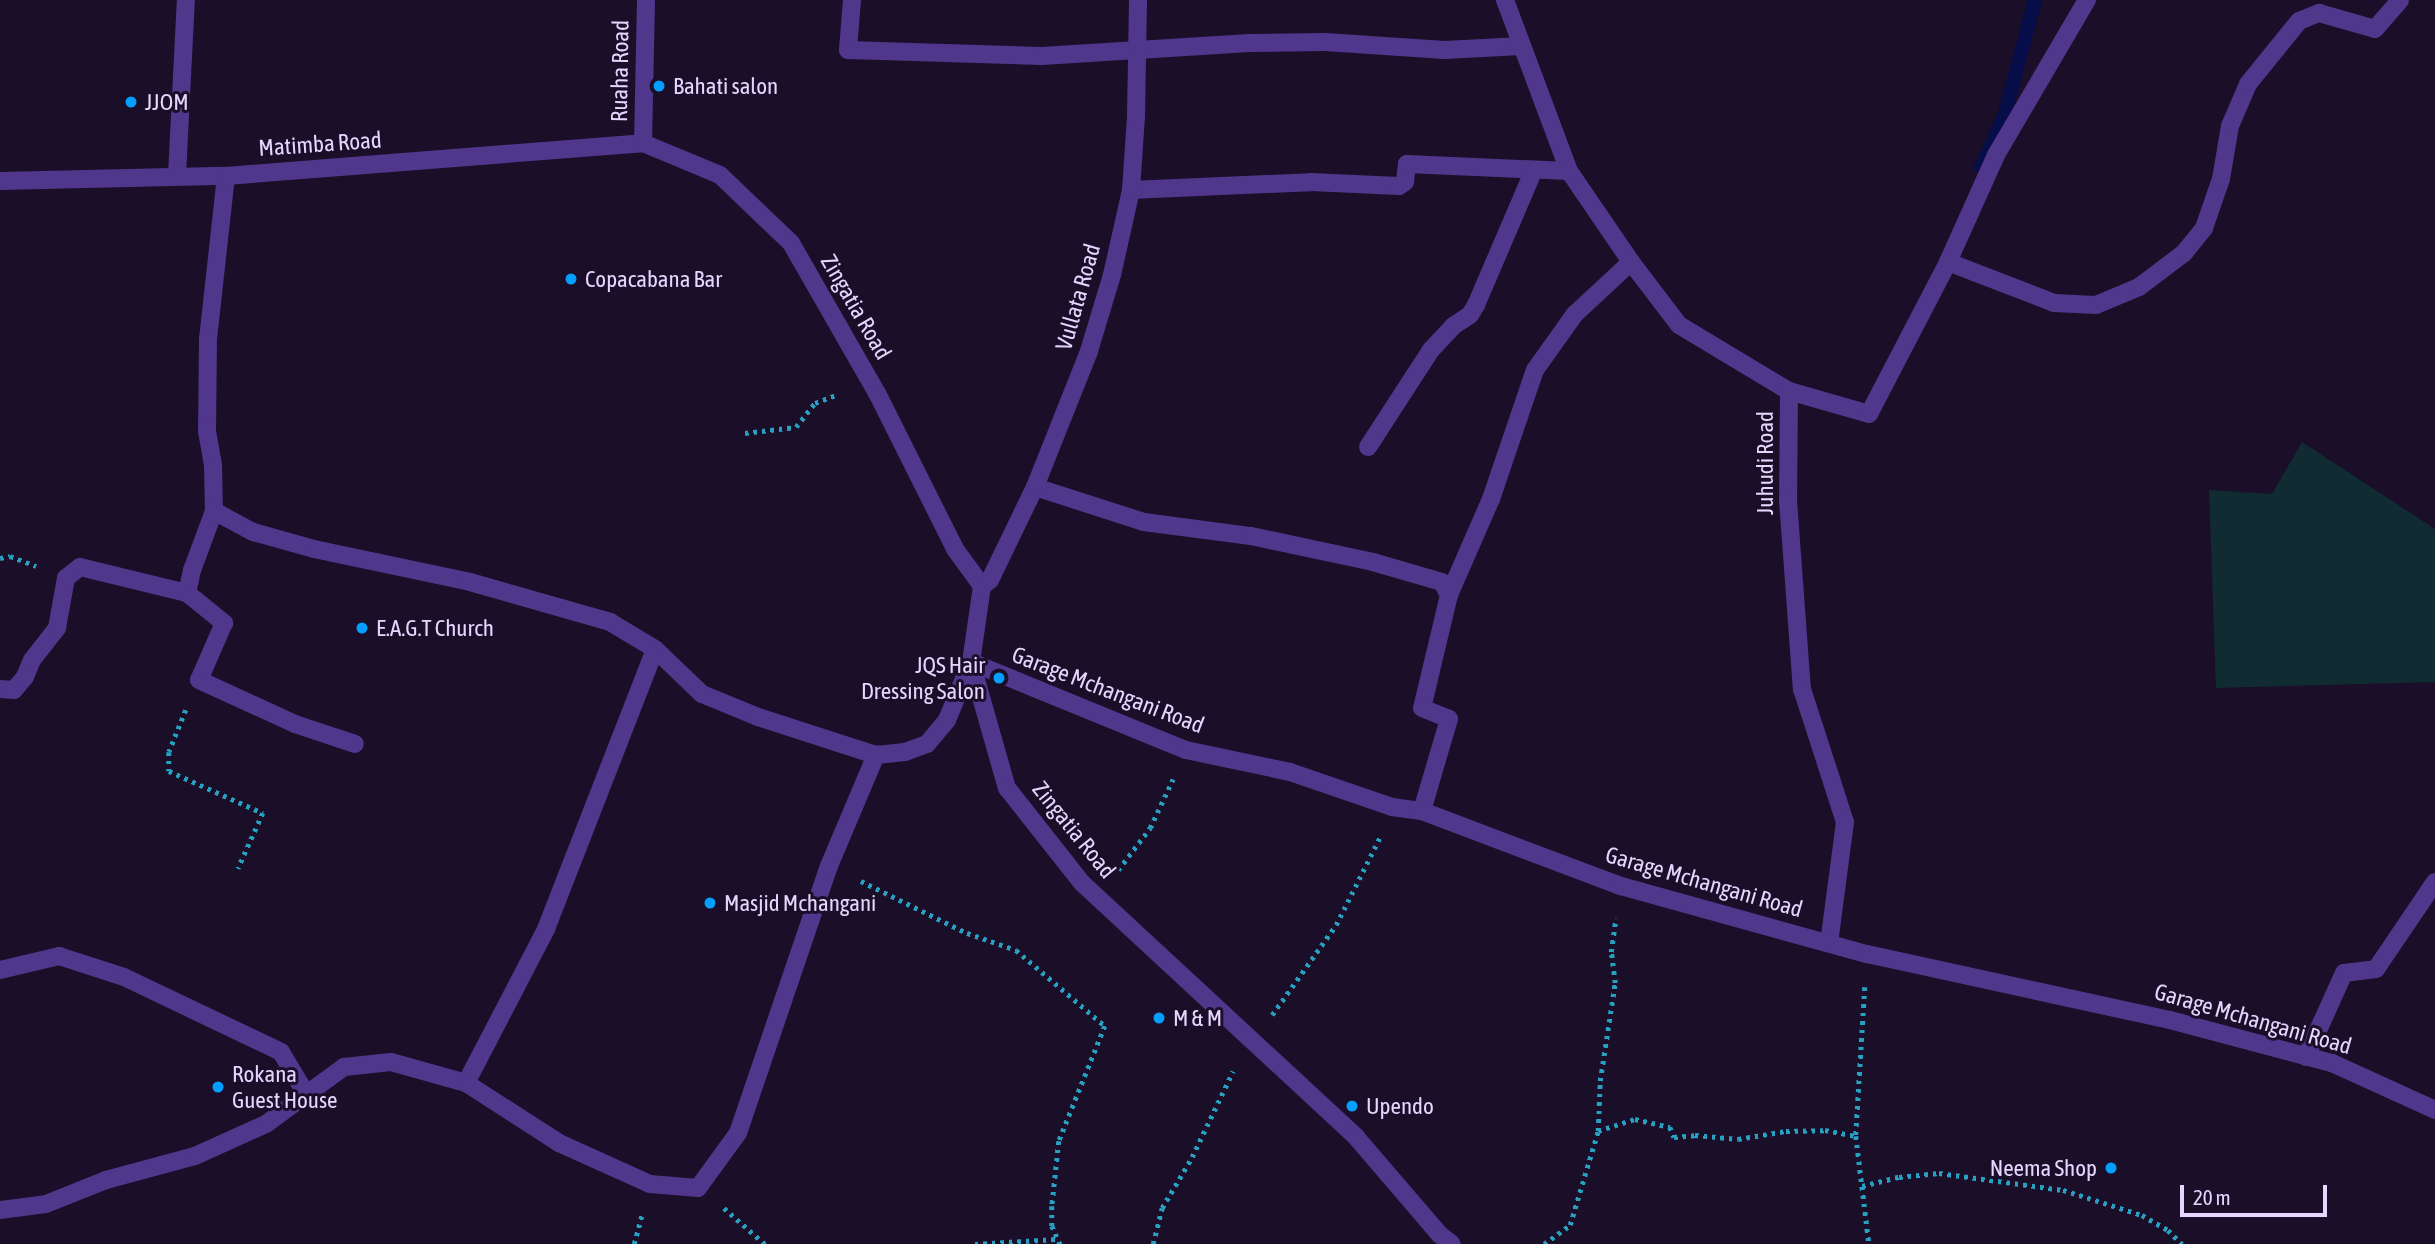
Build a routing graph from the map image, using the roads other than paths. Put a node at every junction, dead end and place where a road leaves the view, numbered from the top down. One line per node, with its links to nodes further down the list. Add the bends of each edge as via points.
1 (186, 0): 13 (street)
2 (646, 0): 10 (street, Ruaha Road)
3 (852, 0): 9 (street, via 849,50 1042,56)
4 (1138, 0): 9 (street, Vullata Road)
5 (1505, 0): 8 (street, Juhudi Road)
6 (2087, 0): 18 (street, via 1996,155)
7 (2400, 0): 18 (street, via 2375,29 2319,13 2299,21 2248,85 2231,126 2221,179 2204,228 2184,253 2139,287 2096,305 2054,303)
8 (1521, 46): 9 (street, via 1444,50 1325,42); 11 (street, Juhudi Road)
9 (1136, 50): 16 (street, Vullata Road)
10 (643, 143): 14 (street, Matimba Road); 23 (street, Zingatia Road, via 720,175 791,243 877,393 955,549)
11 (1569, 171): 12 (street); 17 (street, Juhudi Road)
12 (1533, 172): 16 (street, via 1407,164 1405,182 1399,186 1298,183); 20 (street, via 1476,305 1432,350)
13 (177, 175): 14 (street, Matimba Road); 15 (street, Matimba Road)
14 (226, 176): 22 (street, via 208,338 207,431)
15 (0, 181)
16 (1131, 190): 21 (street, Vullata Road, via 1089,351)
17 (1631, 262): 19 (street, Juhudi Road, via 1679,325); 25 (street, via 1575,314 1535,370 1491,499)
18 (1948, 262): 19 (street, via 1869,414)
19 (1789, 391): 33 (street, Juhudi Road, via 1788,500 1802,689 1845,822)
20 (1368, 447)
21 (1035, 486): 23 (street, Vullata Road, via 990,580); 25 (street, via 1144,522 1251,536 1373,562 1442,582)
22 (214, 511): 24 (street); 26 (street, via 253,532 302,546 470,582 610,622)
23 (982, 586): 27 (street, Zingatia Road)
24 (187, 593): 28 (street, via 80,566 66,578 57,628 14,690); 29 (street, via 224,623 199,680 295,724)
25 (1449, 595): 31 (street, via 1423,708 1449,719)
26 (655, 649): 30 (street, via 702,694); 36 (street, via 546,929)
27 (971, 662): 30 (street, via 947,720 927,744); 31 (street, Garage Mchangani Road, via 1186,750 1290,772 1391,807); 40 (street, Zingatia Road, via 1007,788 1082,883 1356,1137)
28 (0, 689)
29 (355, 744)
30 (876, 755): 36 (street, via 829,866 738,1133 698,1188 650,1184 570,1148)
31 (1422, 811): 33 (street, Garage Mchangani Road, via 1621,886)
32 (2435, 881): 35 (street, via 2376,969 2344,973)
33 (1829, 943): 35 (street, Garage Mchangani Road, via 2170,1020)
34 (0, 970): 37 (street, via 59,956 124,977 281,1052)
35 (2306, 1057): 38 (street, Garage Mchangani Road, via 2332,1063)
36 (466, 1083): 37 (street, via 391,1062 344,1066)
37 (306, 1094): 39 (street, via 265,1124 195,1156 106,1180 46,1203)
38 (2435, 1110)
39 (0, 1210)
40 (1452, 1244)

